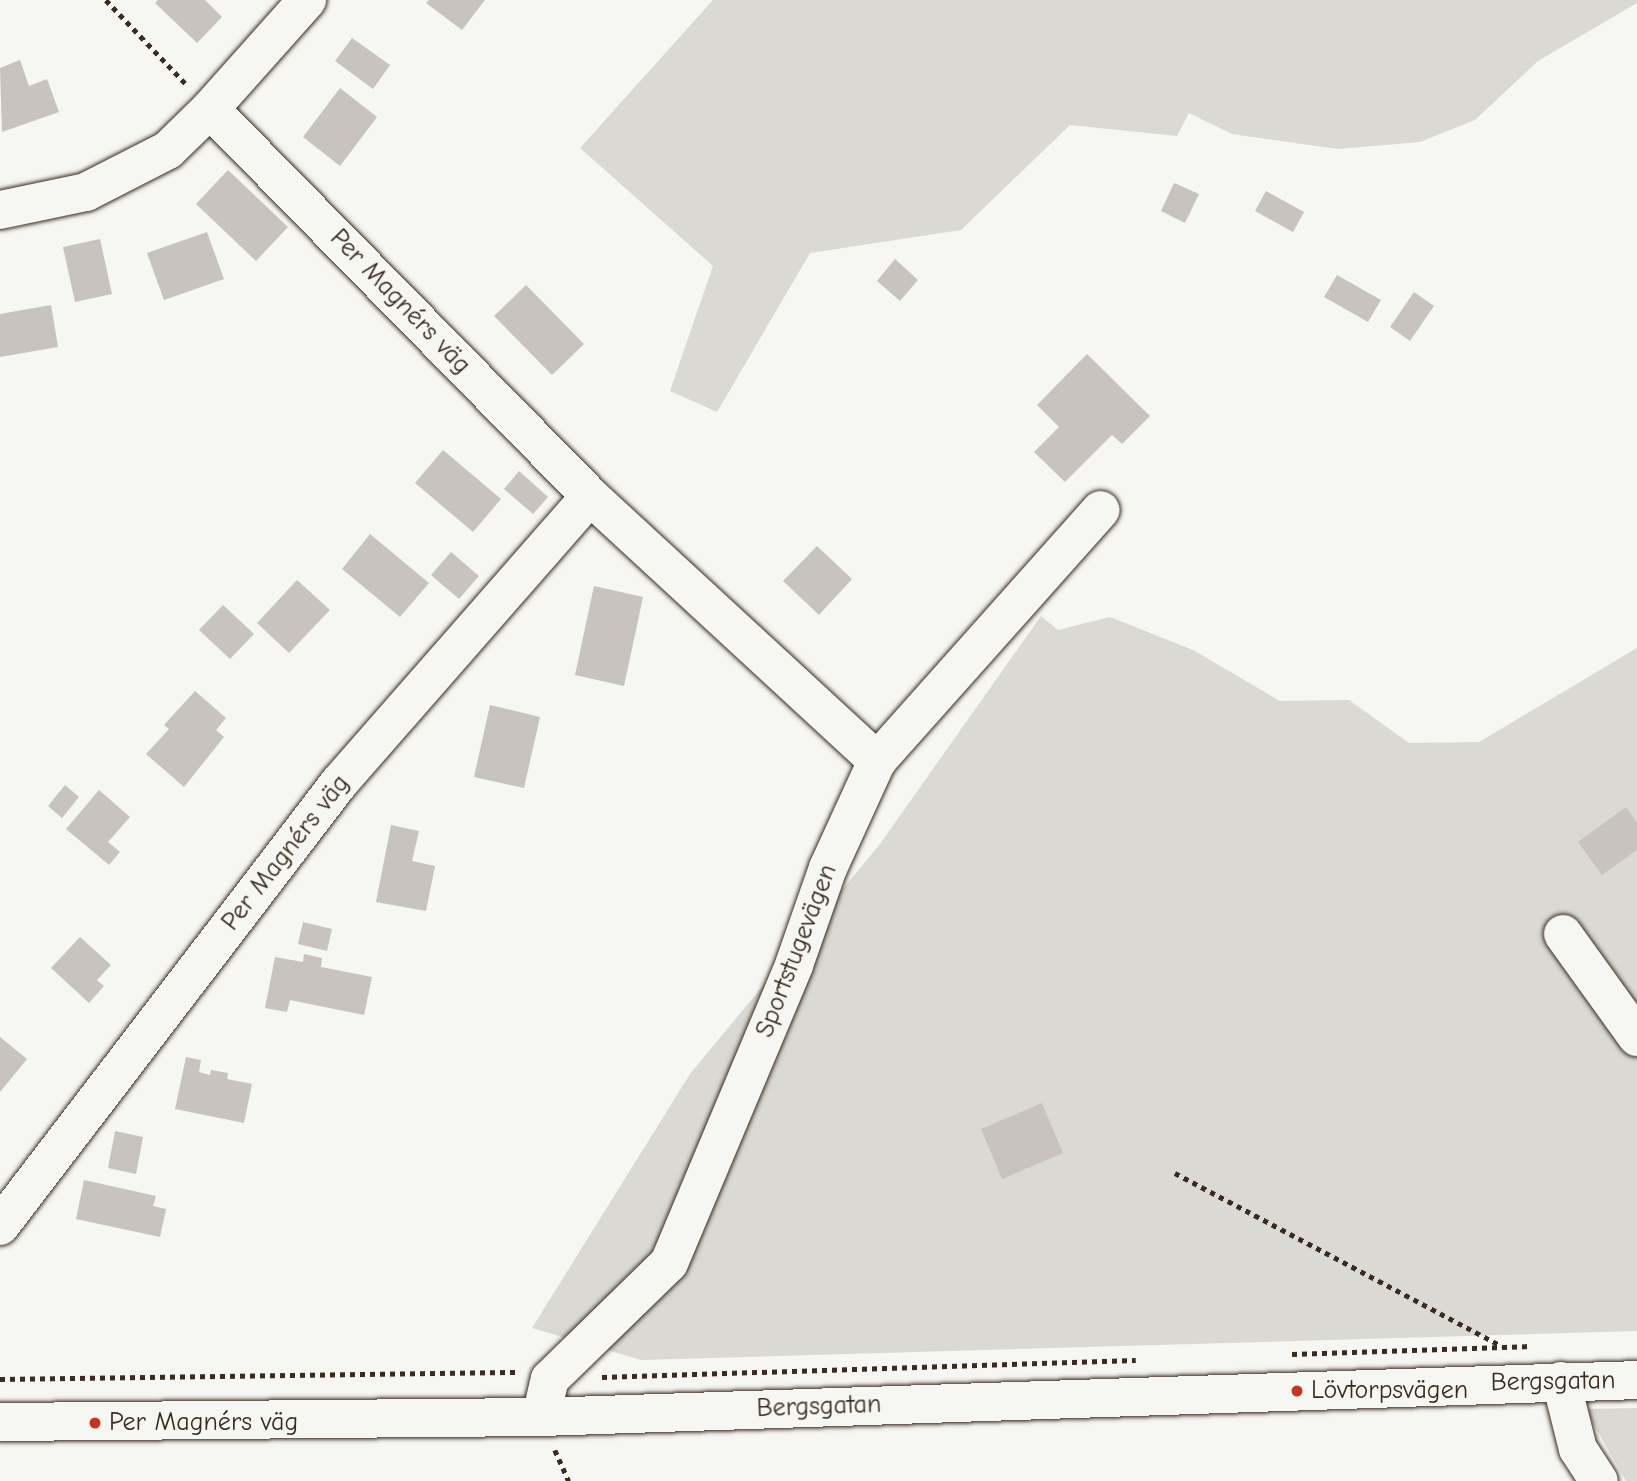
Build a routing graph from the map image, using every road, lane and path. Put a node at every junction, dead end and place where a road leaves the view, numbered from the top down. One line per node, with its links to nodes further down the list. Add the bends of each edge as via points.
1 (106, 0): 3 (path)
2 (307, 0): 3 (street)
3 (210, 109): 4 (street, via 167,150 86,192); 5 (street, Per Magnérs väg)
4 (0, 210)
5 (590, 496): 7 (street, Per Magnérs väg); 11 (street, Per Magnérs väg, via 339,783)
6 (1101, 510): 7 (street, Sportstugevägen)
7 (877, 761): 17 (street, Sportstugevägen, via 828,868 794,965 668,1263)
8 (1563, 934): 9 (street)
9 (1637, 1037)
10 (1175, 1173): 13 (path)
11 (0, 1226)
12 (1544, 1346): 13 (path)
13 (1503, 1347): 14 (path)
14 (1284, 1355)
15 (1146, 1359): 17 (path)
16 (0, 1379): 17 (path, via 511,1371)
17 (550, 1379): 20 (street)
18 (1637, 1380): 19 (street, Bergsgatan)
19 (1561, 1381): 20 (street, Bergsgatan); 22 (street, via 1578,1449)
20 (541, 1417): 21 (street, Bergsgatan)
21 (0, 1422)
22 (1599, 1481)

